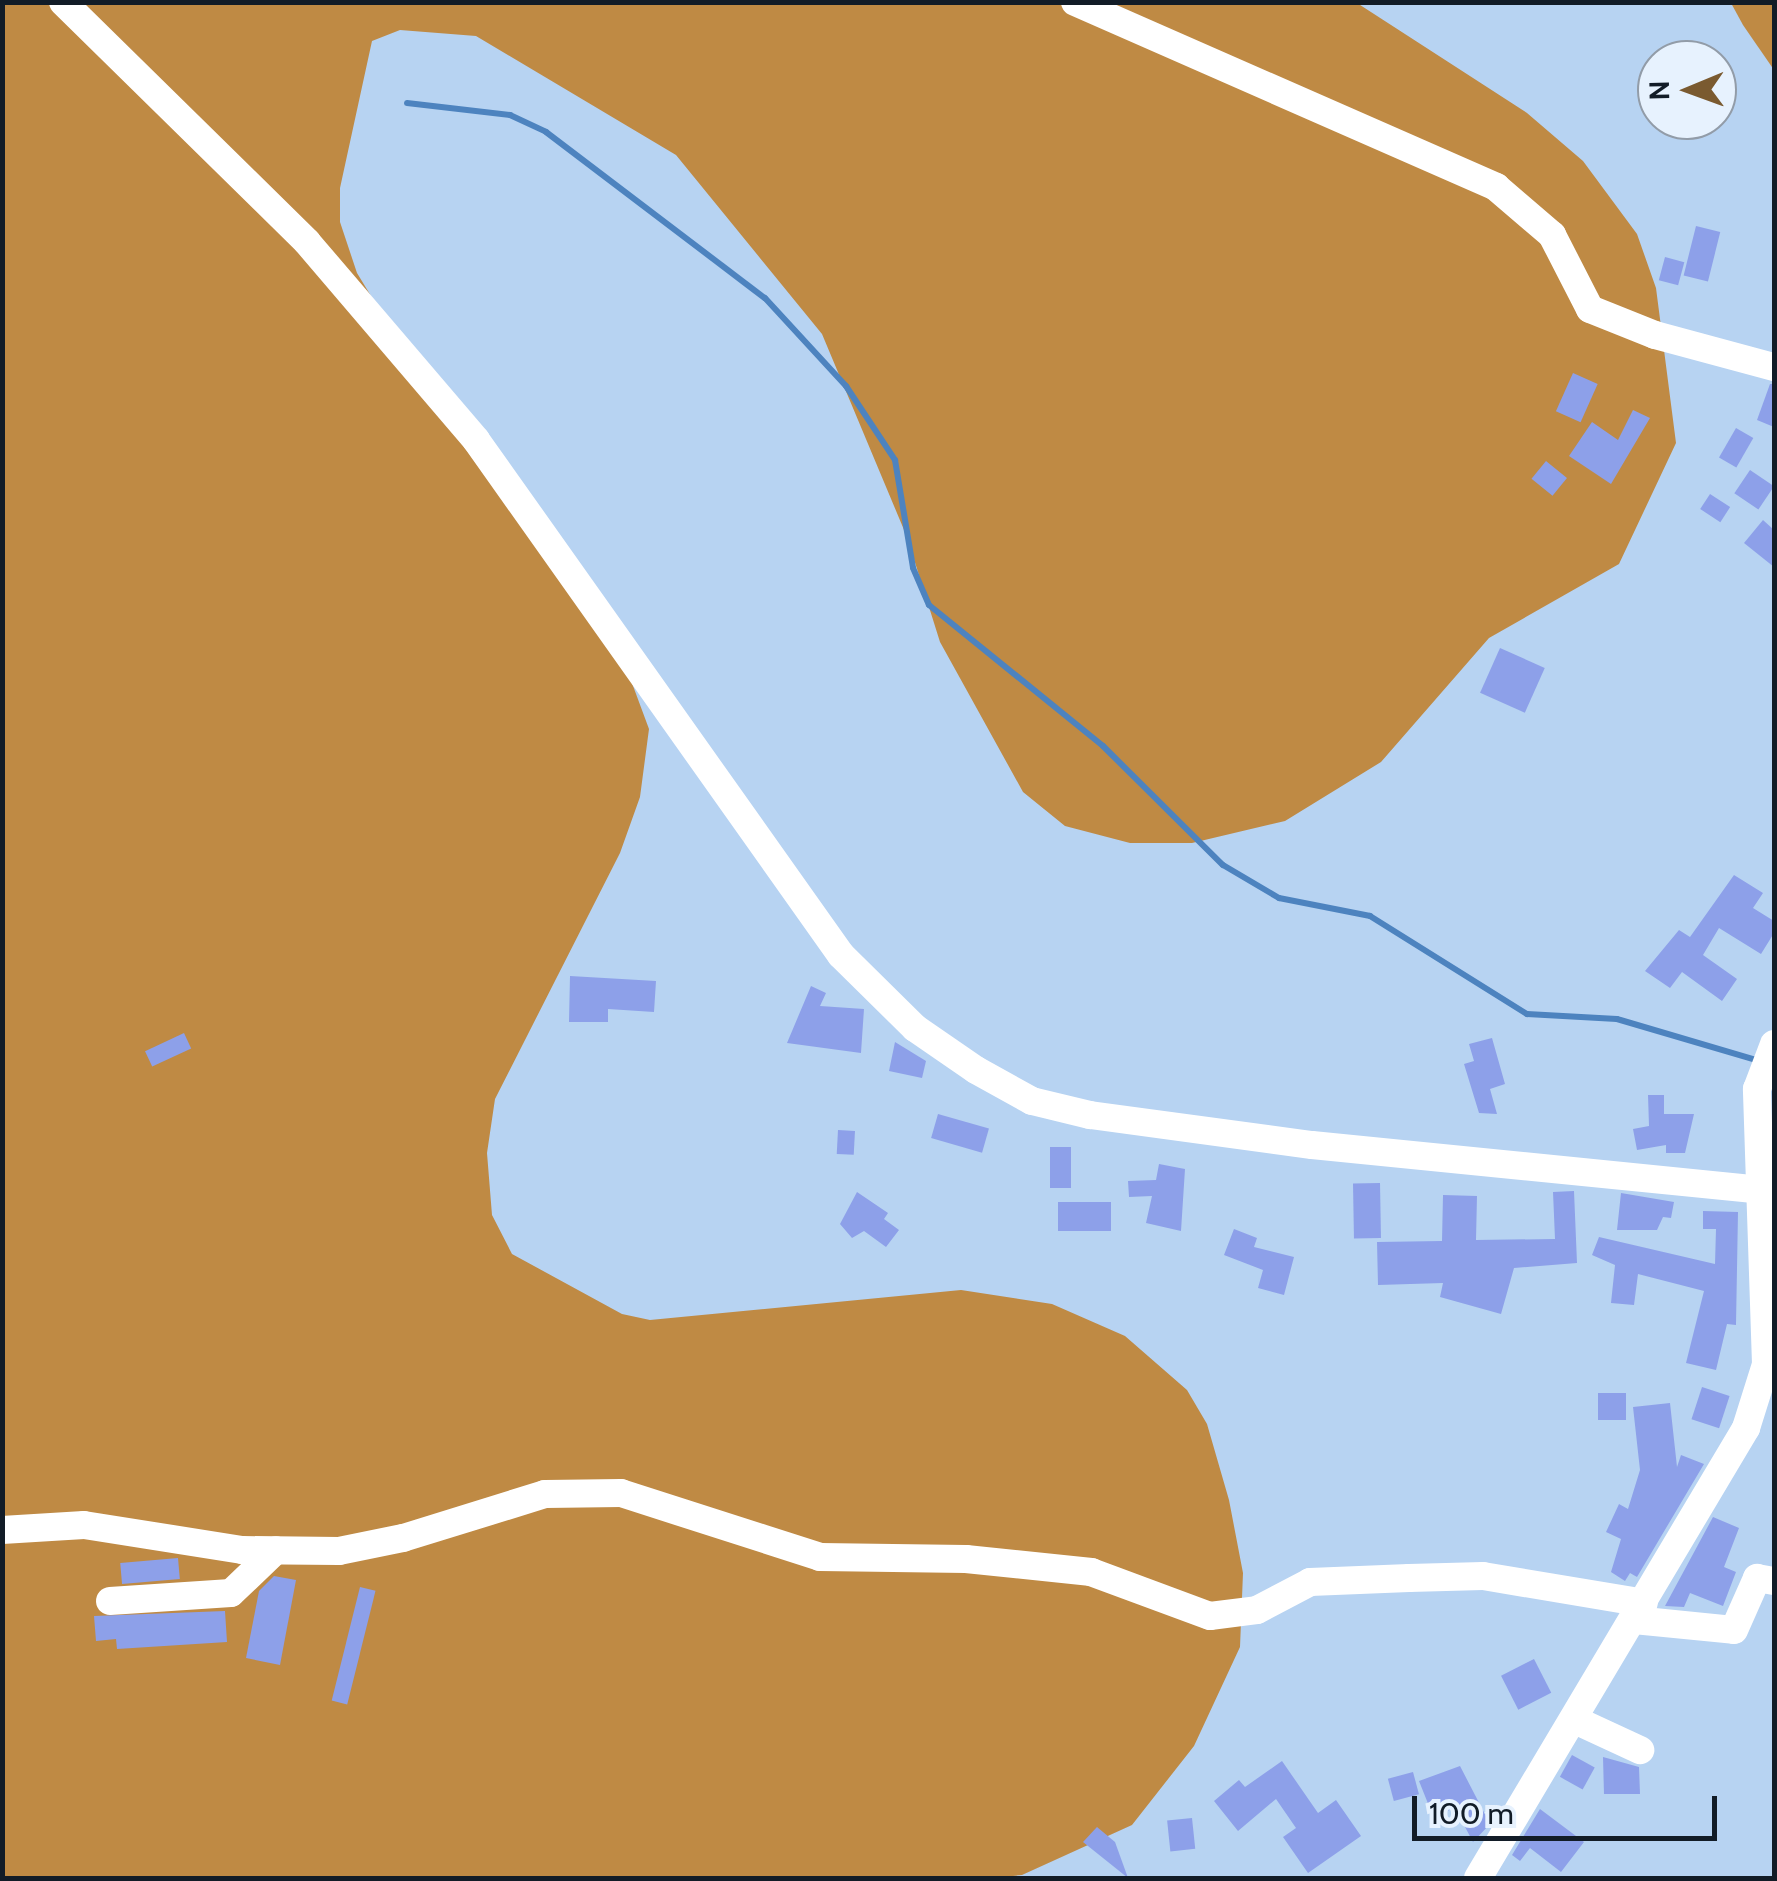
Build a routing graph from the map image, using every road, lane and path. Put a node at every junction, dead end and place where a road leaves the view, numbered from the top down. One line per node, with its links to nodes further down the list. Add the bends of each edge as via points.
1 (63, 2): 5 (street, via 307,242 476,440 841,955 916,1028 1032,1100 1090,1115 1312,1145)
2 (1075, 2): 3 (street, via 1496,187 1552,236 1590,309 1655,335)
3 (1774, 367)
4 (1774, 1044): 5 (street, via 1757,1089)
5 (1766, 1190): 10 (street, via 1766,1364 1746,1428)
6 (2, 1530): 7 (street, via 84,1525)
7 (276, 1550): 9 (street, via 231,1593); 10 (street, via 339,1551 403,1538 545,1494 621,1493 820,1558 966,1559 1091,1572 1210,1616 1257,1610 1310,1582 1483,1576)
8 (1774, 1581): 10 (street, via 1757,1578 1734,1630)
9 (110, 1601)
10 (1639, 1612): 11 (street)
11 (1575, 1720): 12 (street); 13 (street)
12 (1640, 1750)
13 (1478, 1878)

